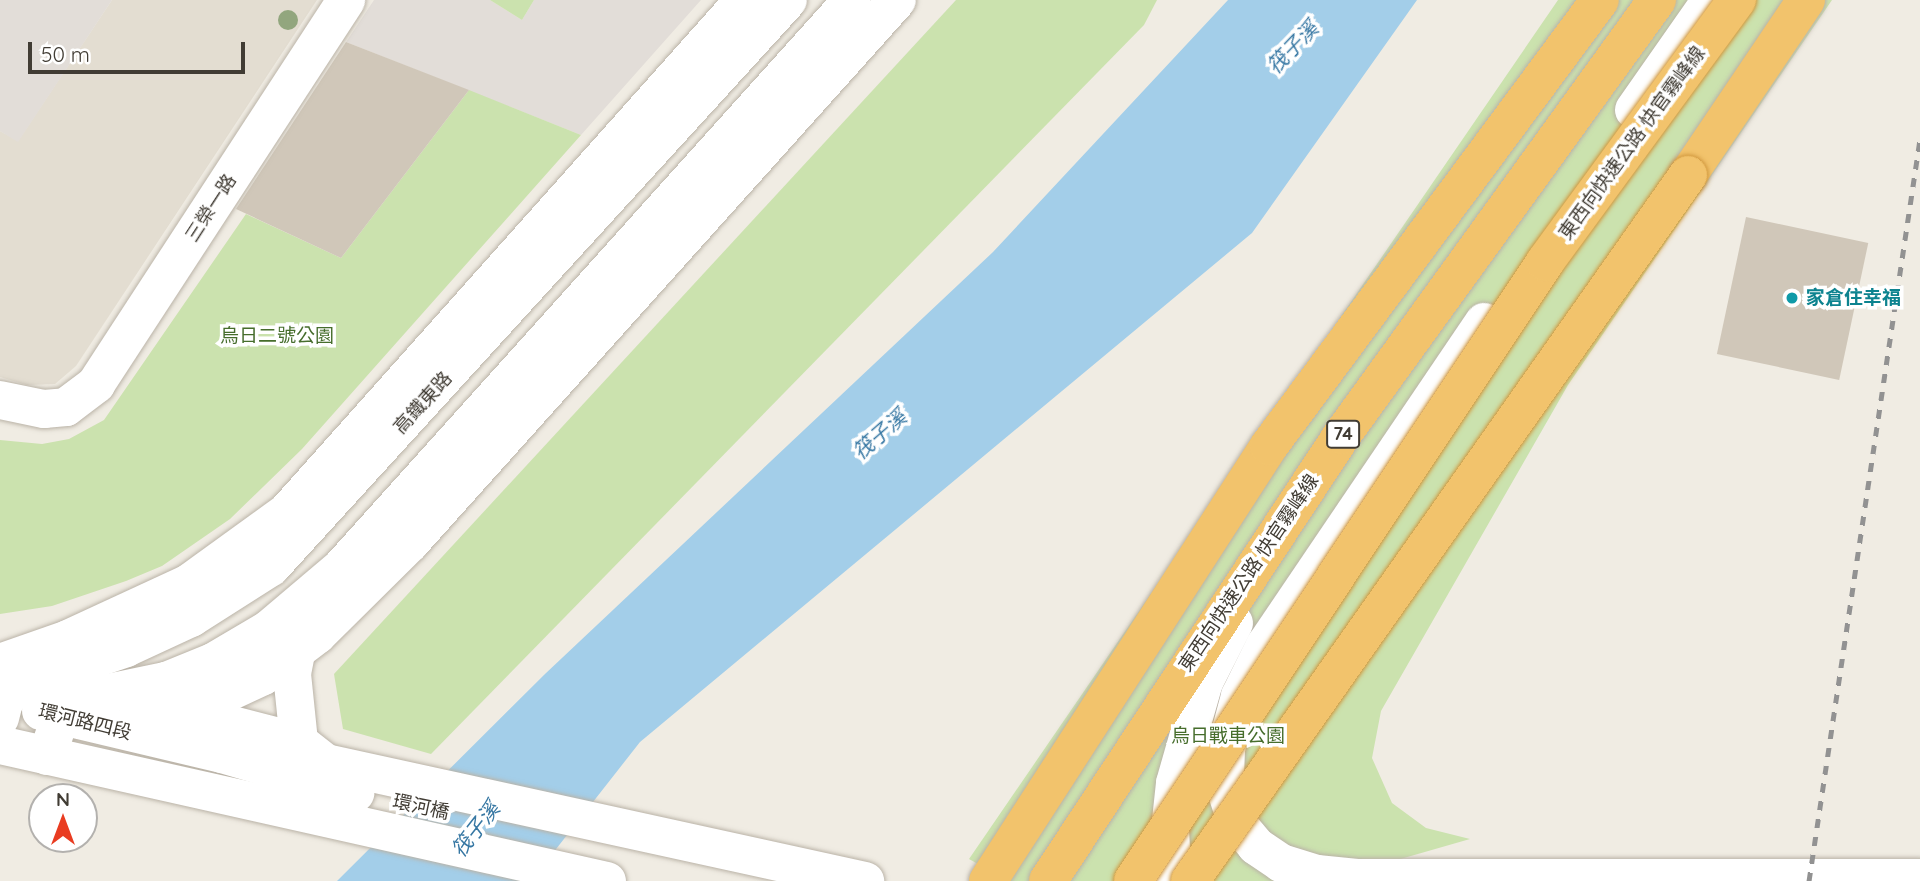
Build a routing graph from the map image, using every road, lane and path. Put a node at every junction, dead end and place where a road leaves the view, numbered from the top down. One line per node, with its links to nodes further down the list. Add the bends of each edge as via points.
1 (346, 0): 13 (street, 三榮一路, via 96,384 66,407)
2 (744, 0): 17 (street, 高鐵東路, via 287,512 254,541 189,583 68,639)
3 (788, 0): 15 (street, 高鐵東路, via 271,568 191,618 126,648)
4 (852, 0): 16 (street, via 341,568 269,629 214,662)
5 (897, 0): 14 (street)
6 (1600, 0): 35 (highway, via 1269,446)
7 (1657, 0): 36 (highway, 東西向快速公路 快官霧峰線 / 74, via 1342,435)
8 (1678, 0): 12 (street)
9 (1712, 0): 12 (street)
10 (1737, 0): 37 (highway, 東西向快速公路 快官霧峰線, bridge, via 1545,262)
11 (1807, 0): 39 (highway, bridge)
12 (1421, 383): 27 (street, via 1233,624 1205,682); 28 (street, via 1265,645 1240,696 1226,749)
13 (0, 400)
14 (295, 671): 16 (street, via 229,692); 21 (street)
15 (37, 677): 17 (street, 高鐵東路); 18 (street, 環河路四段)
16 (166, 681): 18 (street)
17 (1, 690): 19 (street, 環河路四段)
18 (107, 693): 19 (street, via 74,700); 21 (street, 環河路四段)
19 (57, 715): 20 (street, 環河路四段); 25 (street)
20 (170, 742): 33 (street, 環河橋, via 322,785)
21 (299, 742): 34 (street, via 326,763)
22 (0, 745): 25 (street)
23 (0, 761): 24 (street)
24 (86, 765): 25 (street); 32 (street, 環河橋)
25 (46, 768): 26 (street); 31 (street)
26 (0, 769)
27 (1175, 783): 28 (street, via 1180,796 1200,808 1212,806); 38 (street, via 1170,830)
28 (1225, 787): 30 (street, via 1237,823 1256,846 1281,863)
29 (1920, 878): 30 (street)
30 (1356, 879)
31 (503, 881)
32 (607, 881)
33 (757, 881)
34 (865, 881)
35 (988, 881)
36 (1048, 881)
37 (1133, 881)
38 (1173, 881)
39 (1190, 881)

